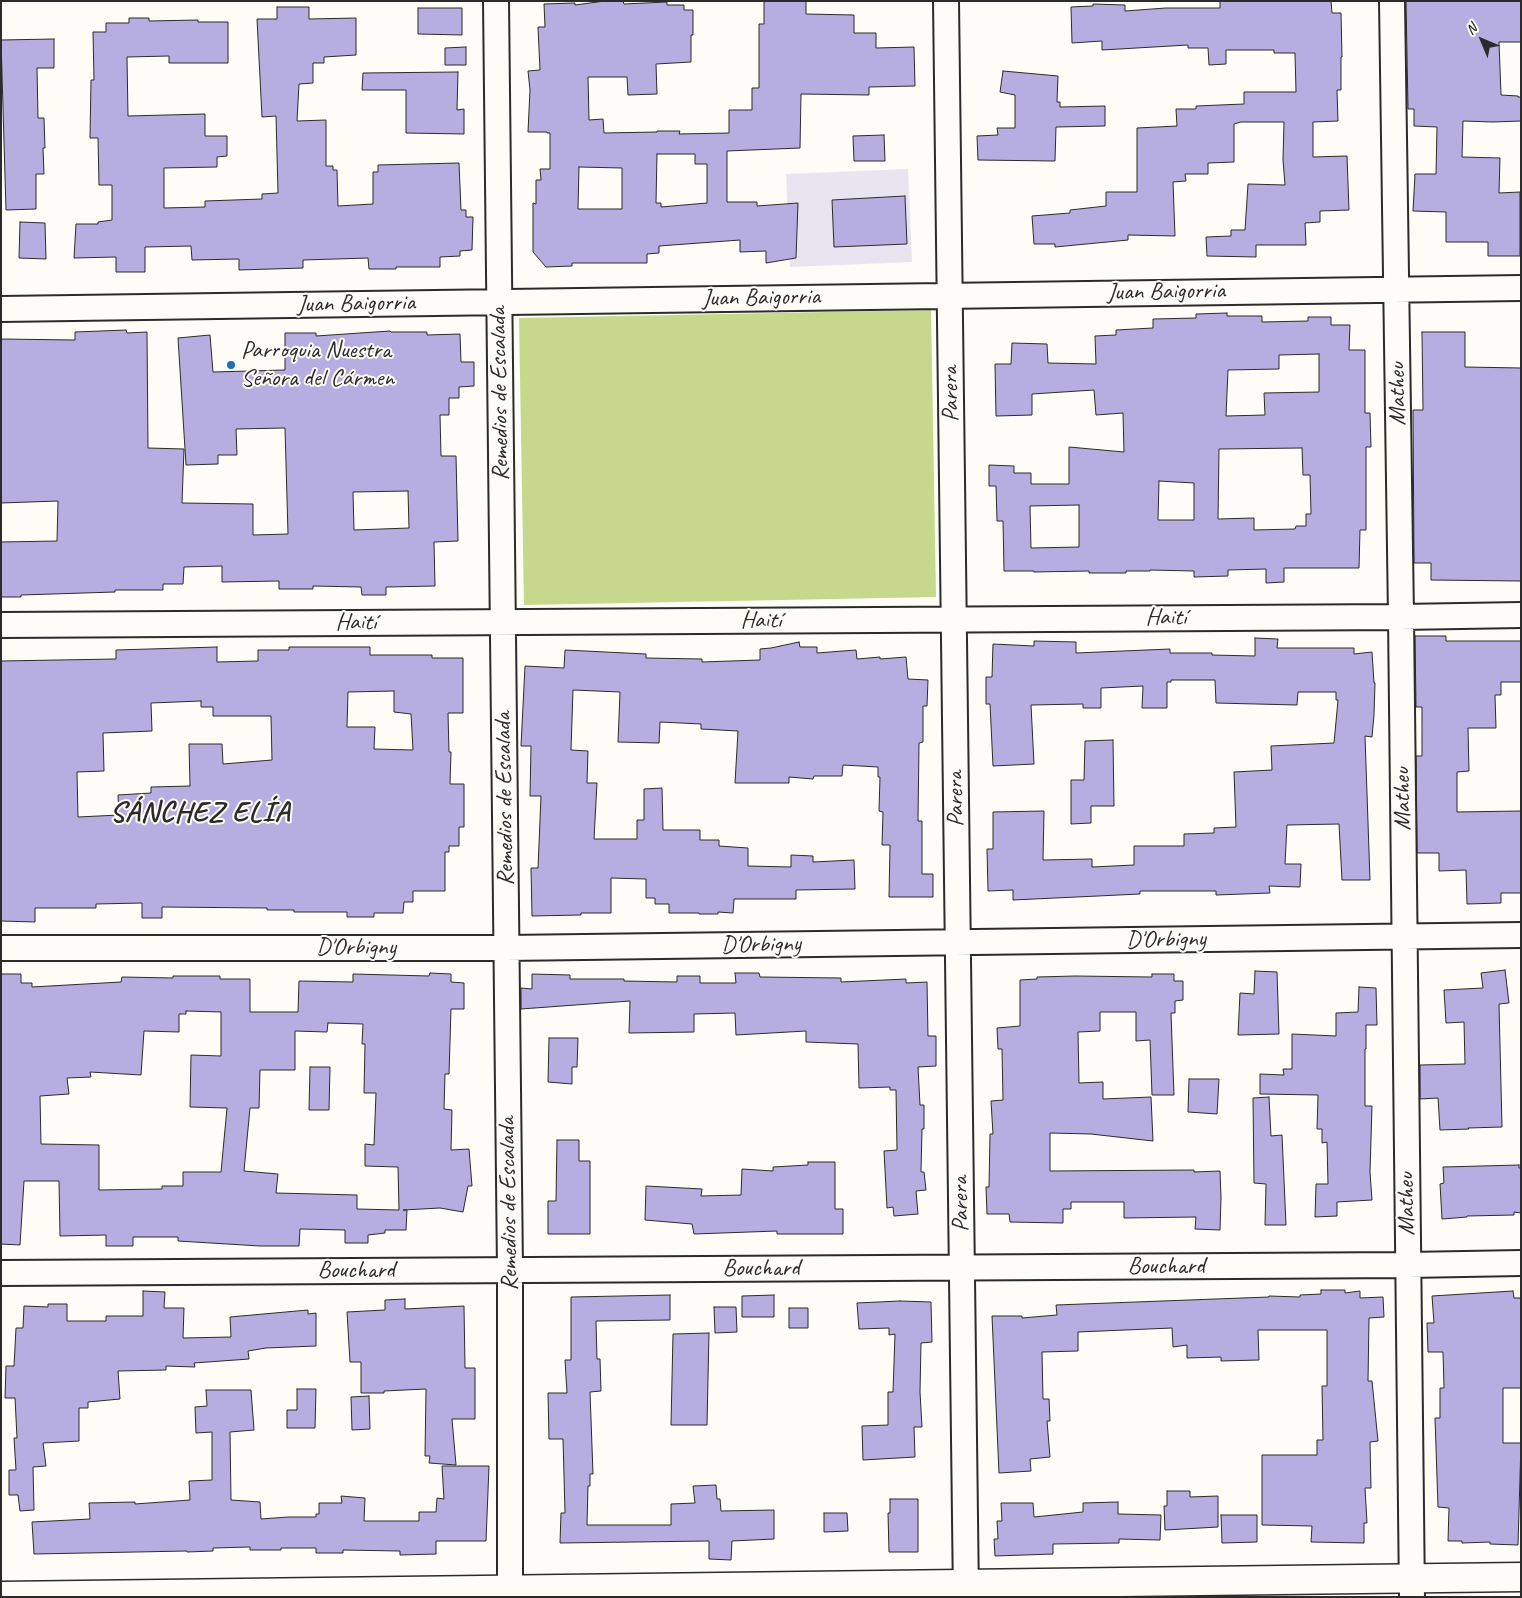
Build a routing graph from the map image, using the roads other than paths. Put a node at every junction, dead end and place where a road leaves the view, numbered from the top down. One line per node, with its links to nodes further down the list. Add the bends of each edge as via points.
1 (496, 1): 7 (street, Remedios de Escalada)
2 (946, 1): 6 (street, Parera)
3 (1392, 1): 5 (street, Matheu)
4 (1521, 288): 5 (street, Juan Baigorria)
5 (1396, 289): 6 (street, Juan Baigorria); 10 (street, Matheu)
6 (950, 295): 7 (street, Juan Baigorria); 11 (street, Parera)
7 (499, 302): 8 (street, Juan Baigorria); 12 (street, Remedios de Escalada)
8 (1, 309)
9 (1521, 615): 10 (street, Haití)
10 (1401, 617): 11 (street, Haití); 15 (street, Matheu)
11 (954, 620): 12 (street, Haití); 16 (street, Parera)
12 (503, 622): 13 (street, Haití); 18 (street, Remedios de Escalada)
13 (1, 625)
14 (1521, 935): 15 (street, D'Orbigny)
15 (1404, 936): 16 (street, D'Orbigny); 20 (street, Matheu)
16 (958, 943): 18 (street, D'Orbigny); 21 (street, Parera)
17 (1, 948): 18 (street, D'Orbigny)
18 (506, 948): 22 (street, Remedios de Escalada)
19 (1521, 1263): 20 (street, Bouchard)
20 (1408, 1265): 21 (street, Bouchard); 25 (street, Matheu)
21 (962, 1268): 22 (street, Bouchard); 26 (street, Parera)
22 (510, 1270): 23 (street, Bouchard); 27 (street, Remedios de Escalada)
23 (1, 1273)
24 (1521, 1577): 25 (main road)
25 (1412, 1588): 26 (main road)
26 (966, 1590): 27 (main road)
27 (510, 1593): 28 (main road)
28 (1, 1596)

